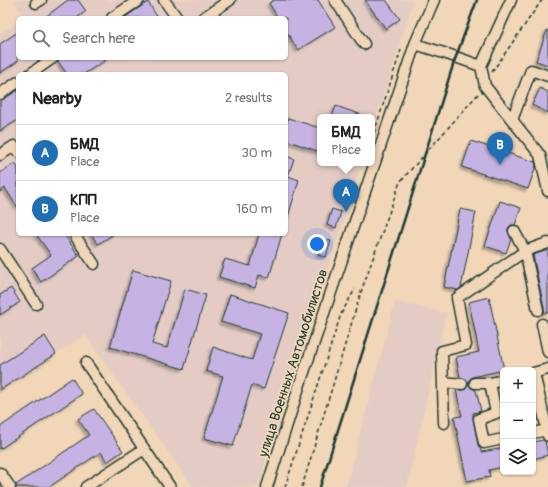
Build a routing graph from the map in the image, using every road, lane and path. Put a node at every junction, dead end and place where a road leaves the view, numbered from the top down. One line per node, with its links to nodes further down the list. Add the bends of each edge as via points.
1 (139, 0): 8 (street)
2 (164, 0): 9 (street)
3 (230, 0): 10 (street)
4 (335, 0): 11 (street)
5 (434, 0): 12 (street, улица Военных Автомобилистов)
6 (511, 0): 15 (street)
7 (542, 0): 15 (path, via 492,72)
8 (115, 16)
9 (176, 16)
10 (206, 16)
11 (364, 44)
12 (415, 44): 15 (street); 25 (street, улица Военных Автомобилистов)
13 (401, 50): 22 (path)
14 (50, 60): 16 (street)
15 (482, 69): 19 (street)
16 (33, 72)
17 (548, 76): 21 (street, via 531,70)
18 (16, 83): 20 (street)
19 (485, 86): 21 (street); 59 (path, via 400,182 361,292)
20 (0, 94)
21 (512, 120): 27 (street, via 540,155)
22 (375, 130)
23 (16, 149): 24 (street, via 14,146)
24 (0, 155)
25 (375, 162)
26 (374, 166): 57 (street, улица Военных Автомобилистов)
27 (548, 191)
28 (514, 231): 32 (street)
29 (75, 236): 33 (street)
30 (548, 243): 32 (street)
31 (0, 249): 35 (street)
32 (525, 251): 36 (street); 43 (street, via 457,298 466,345 442,351)
33 (94, 264)
34 (355, 289): 58 (path, via 341,314)
35 (36, 304)
36 (538, 310)
37 (542, 324): 38 (street)
38 (548, 352)
39 (86, 363): 52 (street)
40 (548, 369): 41 (street)
41 (536, 372)
42 (500, 381): 45 (street)
43 (443, 382): 46 (street); 48 (street)
44 (475, 383): 45 (street)
45 (490, 383): 51 (street, via 496,413 478,419 484,443)
46 (462, 384)
47 (536, 386): 50 (street)
48 (444, 423)
49 (536, 433): 50 (street)
50 (547, 433)
51 (500, 440)
52 (144, 448): 55 (street); 56 (street)
53 (0, 473): 54 (street)
54 (10, 487)
55 (86, 487)
56 (170, 487)
57 (267, 487)
58 (285, 487)
59 (302, 487)

